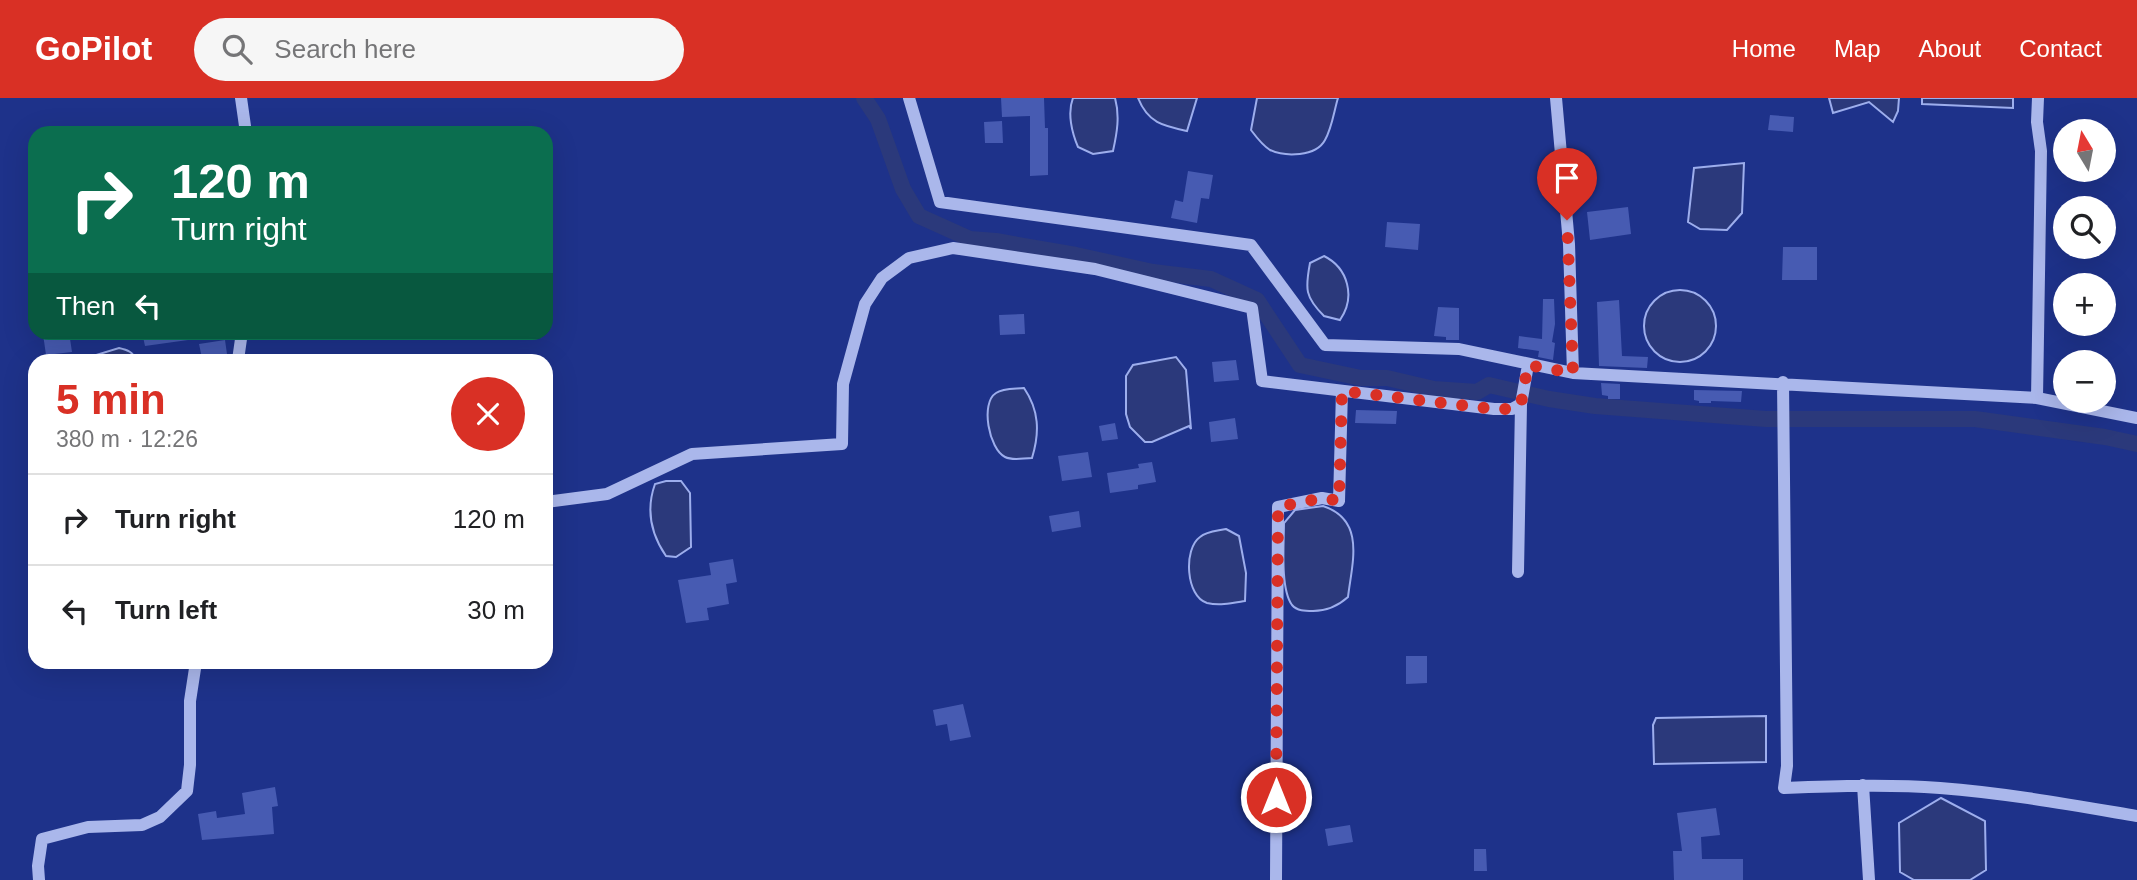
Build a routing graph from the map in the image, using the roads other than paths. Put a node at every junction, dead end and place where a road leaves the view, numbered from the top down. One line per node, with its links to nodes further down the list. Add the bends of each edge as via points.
1 (241, 98): 5 (street)
2 (909, 98): 6 (street, via 940,202 1251,245 1325,345 1459,349)
3 (1556, 98): 7 (street, via 1569,244)
4 (2038, 98): 10 (street)
5 (245, 126)
6 (1527, 367): 7 (street); 11 (street)
7 (1573, 373): 8 (street)
8 (1783, 382): 10 (street); 16 (street, via 1784,788)
9 (1342, 391): 11 (street, via 1494,409); 13 (street, via 1262,381 1252,308 1095,269 953,248 909,258 882,278 865,304 843,384 842,444 692,454 607,494); 19 (street, via 1339,501 1322,498 1278,507)
10 (2037, 398): 12 (street)
11 (1521, 404): 14 (street)
12 (2137, 418)
13 (553, 501)
14 (1518, 572)
15 (195, 669): 18 (street, via 187,791 160,817 142,825 88,827 42,839)
16 (1863, 785): 17 (street, via 1940,788); 20 (street)
17 (2137, 816)
18 (39, 880)
19 (1276, 880)
20 (1869, 880)

